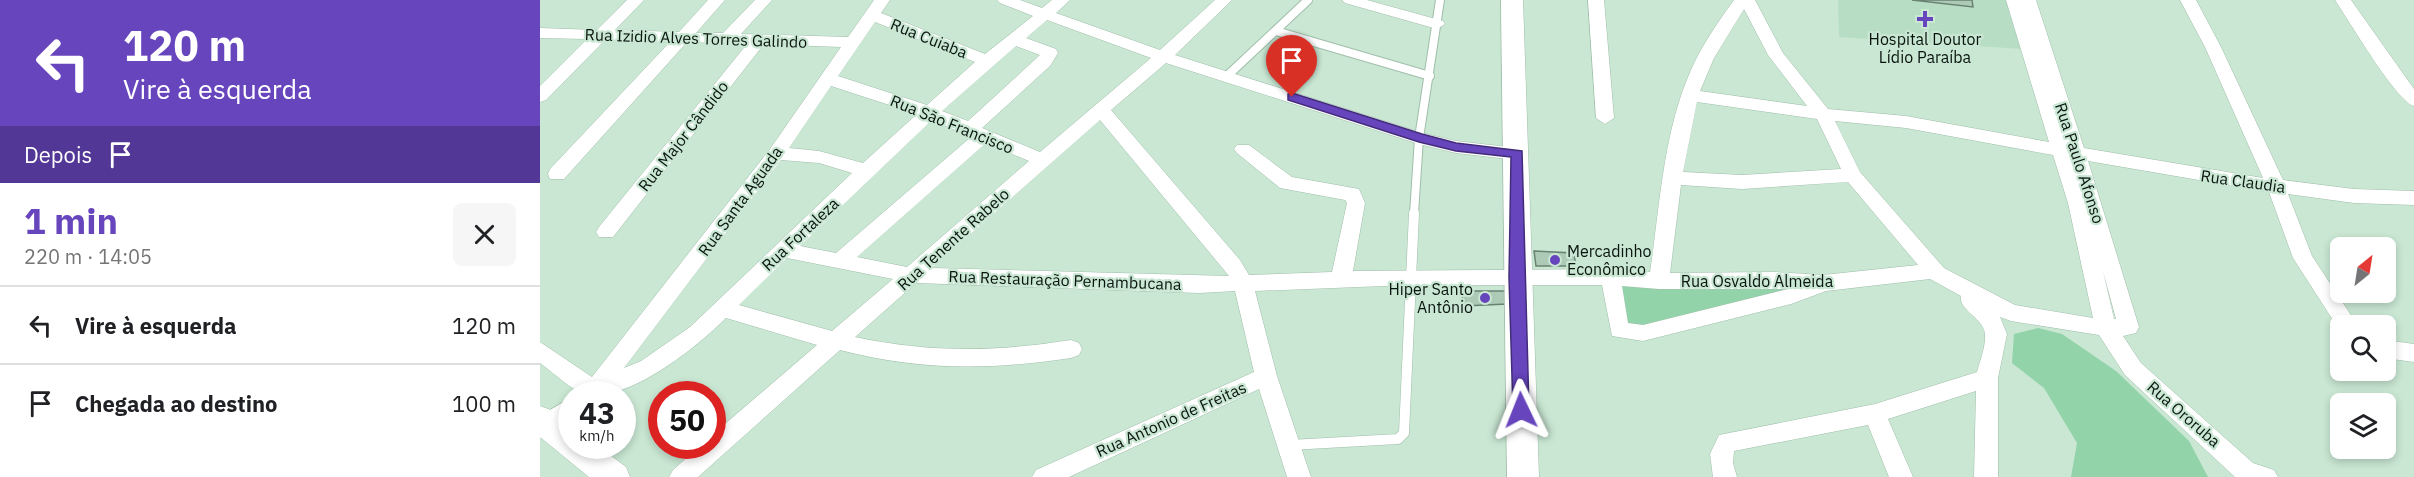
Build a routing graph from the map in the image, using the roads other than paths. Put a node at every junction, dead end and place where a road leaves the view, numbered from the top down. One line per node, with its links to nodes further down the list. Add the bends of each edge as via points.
1 (636, 0): 23 (street)
2 (717, 0): 24 (street)
3 (764, 0): 26 (street)
4 (1005, 0): 19 (street)
5 (1062, 0): 19 (street, Rua Fortaleza)
6 (1224, 0): 29 (street, Rua Tenente Rabelo)
7 (1308, 0): 21 (lane)
8 (1350, 0): 20 (street)
9 (1440, 0): 20 (lane)
10 (1512, 0): 49 (main road)
11 (1596, 0): 43 (street)
12 (1742, 0): 37 (street, via 1712,43)
13 (1747, 0): 42 (street, via 1776,56)
14 (2014, 0): 31 (street, Rua Paulo Afonso)
15 (2028, 0): 31 (street, Rua Paulo Afonso)
16 (2188, 0): 55 (street)
17 (2343, 0): 34 (street)
18 (877, 8): 28 (street, Rua Santa Aguada); 30 (street, Rua Cuiaba)
19 (1044, 15): 25 (street, Rua Fortaleza); 29 (street)
20 (1437, 24): 32 (lane)
21 (1276, 31): 32 (lane); 33 (lane)
22 (540, 33): 23 (street, Rua Izidio Alves Torres Galindo)
23 (598, 35): 24 (street, Rua Izidio Alves Torres Galindo); 38 (street)
24 (681, 37): 26 (street, Rua Izidio Alves Torres Galindo); 52 (street)
25 (1014, 39): 30 (street, Rua Fortaleza); 44 (street, via 1050,53)
26 (726, 40): 27 (street, Rua Izidio Alves Torres Galindo)
27 (759, 40): 28 (street, Rua Izidio Alves Torres Galindo); 57 (street, Rua Major Cândido)
28 (852, 42): 35 (street, Rua Santa Aguada)
29 (1162, 57): 33 (street); 40 (street, Rua Tenente Rabelo)
30 (987, 61): 41 (street, Rua Fortaleza)
31 (2040, 62): 47 (street, Rua Paulo Afonso)
32 (1430, 75): 45 (lane)
33 (1227, 76): 45 (street)
34 (2396, 77): 36 (street); 39 (street)
35 (828, 79): 41 (street, Rua São Francisco); 48 (street, Rua Santa Aguada)
36 (2414, 79)
37 (1690, 95): 42 (street, Rua Claudia); 54 (street)
38 (540, 96)
39 (2414, 100)
40 (1101, 110): 50 (street, Rua Tenente Rabelo); 67 (street, via 1227,254)
41 (930, 112): 44 (street, Rua São Francisco); 51 (street, Rua Fortaleza)
42 (1823, 114): 47 (street, Rua Claudia, via 1906,122); 53 (street)
43 (1605, 118)
44 (977, 131): 50 (street, Rua São Francisco); 59 (street)
45 (1419, 138): 49 (street); 62 (lane)
46 (1243, 149): 65 (street, via 1287,183 1352,194 1356,202)
47 (2067, 149): 55 (street, Rua Claudia); 71 (street, Rua Paulo Afonso, via 2094,202); 72 (street, Rua Paulo Afonso)
48 (776, 153): 51 (street, via 819,157); 82 (street, Rua Santa Aguada)
49 (1517, 154): 63 (main road)
50 (1042, 160): 61 (street, Rua Tenente Rabelo)
51 (867, 171): 58 (street, Rua Fortaleza)
52 (557, 174)
53 (1853, 175): 54 (street, via 1742,182); 60 (street)
54 (1674, 178): 66 (street)
55 (2276, 186): 56 (street, Rua Claudia, via 2354,196); 70 (street, via 2303,258)
56 (2414, 198)
57 (606, 232)
58 (782, 250): 59 (street, Rua Restauração Pernambucana); 69 (street, Rua Fortaleza)
59 (841, 260): 61 (street, Rua Restauração Pernambucana)
60 (1932, 271): 68 (street, Rua Osvaldo Almeida); 72 (street, via 2011,313); 80 (street, via 1989,316 1996,334)
61 (910, 275): 67 (street, Rua Restauração Pernambucana, via 1200,285); 73 (street, Rua Tenente Rabelo)
62 (1409, 277): 63 (street, Rua Osvaldo Almeida); 65 (street, Rua Restauração Pernambucana); 85 (lane, via 1404,433 1398,440)
63 (1516, 277): 64 (street, Rua Osvaldo Almeida); 92 (main road)
64 (1611, 278): 66 (street, Rua Osvaldo Almeida); 68 (street, via 1619,330 1632,333 1791,296)
65 (1341, 279): 67 (street, Rua Restauração Pernambucana)
66 (1659, 281): 68 (street, Rua Osvaldo Almeida)
67 (1243, 283): 79 (street)
68 (1824, 283)
69 (723, 309): 73 (street); 83 (street, Rua Fortaleza, via 649,368)
70 (2341, 315)
71 (2129, 327): 72 (street); 75 (street)
72 (2106, 328): 75 (street, Rua Ororuba)
73 (837, 342): 74 (street, via 929,358 975,360); 90 (street, Rua Tenente Rabelo)
74 (1071, 349)
75 (2121, 350): 87 (street, Rua Ororuba, via 2133,369)
76 (540, 351): 81 (street)
77 (2396, 351): 78 (street)
78 (2412, 355)
79 (1266, 376): 85 (street); 91 (street, Rua Antonio de Freitas)
80 (1987, 378): 84 (street); 95 (street)
81 (577, 381)
82 (601, 381)
83 (619, 381)
84 (1875, 414): 93 (street, via 1727,442 1720,459); 94 (street)
85 (1290, 445): 88 (street)
86 (592, 459): 89 (main road)
87 (2253, 475)
88 (1296, 476)
89 (614, 477)
90 (681, 477)
91 (1044, 477)
92 (1523, 477)
93 (1725, 477)
94 (1901, 477)
95 (1986, 477)

